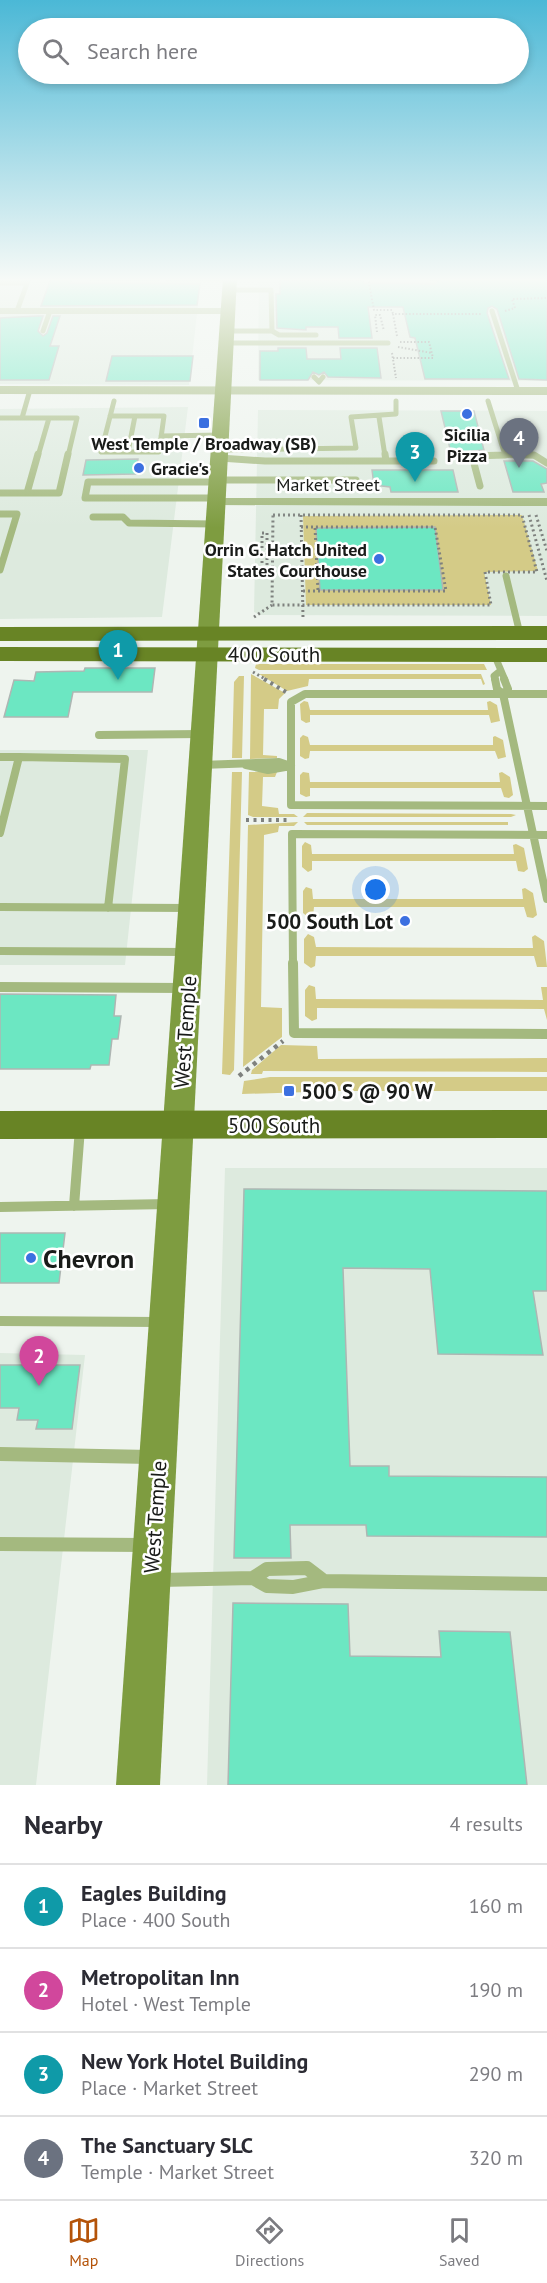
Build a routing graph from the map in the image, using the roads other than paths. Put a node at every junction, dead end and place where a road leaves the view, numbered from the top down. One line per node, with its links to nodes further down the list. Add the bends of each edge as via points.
1 (226, 361): 9 (main road, West Temple)
2 (508, 361): 6 (lane)
3 (314, 377): 4 (lane)
4 (320, 383): 9 (street); 10 (street)
5 (0, 390): 8 (street)
6 (518, 391): 7 (street); 10 (street)
7 (547, 391)
8 (29, 396): 9 (street); 11 (street); 12 (street); 20 (lane)
9 (224, 396): 12 (street); 13 (street); 23 (main road, West Temple)
10 (423, 396): 13 (street); 14 (street)
11 (0, 401)
12 (114, 401): 16 (lane)
13 (396, 401): 18 (lane, via 396,414)
14 (488, 401): 15 (street); 25 (lane)
15 (547, 401)
16 (110, 416): 17 (lane); 24 (lane, via 101,452)
17 (135, 416): 22 (lane, via 164,416); 24 (lane)
18 (379, 417): 23 (lane, via 351,417 356,448); 26 (lane)
19 (0, 418): 20 (lane)
20 (22, 418): 21 (lane)
21 (49, 418): 33 (lane); 33 (lane, via 77,418 59,493)
22 (161, 436): 23 (lane); 24 (lane, via 159,452)
23 (221, 448): 26 (lane, via 265,461); 31 (main road, West Temple)
24 (128, 452)
25 (505, 455): 28 (lane, via 534,455); 30 (lane, via 472,456)
26 (386, 461): 27 (lane)
27 (434, 461)
28 (547, 464)
29 (356, 480): 31 (lane)
30 (480, 486)
31 (218, 490): 31 (lane, via 88,482 85,498); 34 (street, Market Street); 37 (main road, West Temple)
32 (0, 493): 33 (lane)
33 (27, 493)
34 (547, 501)
35 (0, 514): 38 (lane, via 17,514)
36 (93, 517): 37 (lane, via 123,517 129,524)
37 (216, 524): 44 (main road, West Temple)
38 (3, 553): 39 (lane)
39 (0, 570)
40 (506, 576): 43 (lane)
41 (547, 633): 43 (main road, 400 South)
42 (0, 634): 44 (main road, 400 South)
43 (520, 634): 44 (main road, 400 South)
44 (209, 644): 45 (main road, 400 South); 47 (main road, 400 South); 50 (main road, West Temple)
45 (0, 654)
46 (547, 655): 47 (main road, 400 South)
47 (496, 663): 48 (lane, via 494,676 497,689)
48 (503, 694): 49 (lane); 55 (lane, via 296,697 291,702); 56 (lane)
49 (547, 694)
50 (203, 734): 51 (lane); 54 (main road, West Temple)
51 (99, 735)
52 (0, 757): 53 (lane)
53 (19, 757): 58 (lane); 63 (lane, via 125,759)
54 (201, 765): 55 (lane, via 246,765 257,770); 64 (main road, West Temple)
55 (291, 766): 56 (lane, via 291,805)
56 (527, 806): 57 (lane); 59 (lane)
57 (547, 806)
58 (0, 832)
59 (533, 835): 60 (lane); 61 (lane); 69 (lane, via 292,834 294,1033)
60 (547, 835)
61 (547, 899)
62 (0, 907): 63 (lane)
63 (108, 908): 64 (lane)
64 (192, 908): 66 (main road, West Temple)
65 (0, 951): 66 (lane)
66 (190, 952): 68 (main road, West Temple)
67 (0, 987): 68 (lane)
68 (187, 988): 73 (main road, West Temple)
69 (547, 1034)
70 (547, 1124): 73 (main road, 500 South)
71 (0, 1125): 72 (main road, 500 South)
72 (81, 1125): 73 (main road, 500 South); 75 (lane)
73 (179, 1125): 74 (main road, West Temple)
74 (174, 1204): 75 (lane); 78 (main road, West Temple)
75 (74, 1206): 76 (lane)
76 (0, 1207)
77 (0, 1321): 78 (lane)
78 (166, 1322): 80 (main road, West Temple)
79 (0, 1454): 80 (lane)
80 (158, 1457): 82 (main road, West Temple)
81 (0, 1544): 82 (lane)
82 (152, 1562): 83 (lane, via 253,1578 267,1586 309,1586 324,1581); 84 (main road, West Temple)
83 (547, 1584)
84 (138, 1785)

